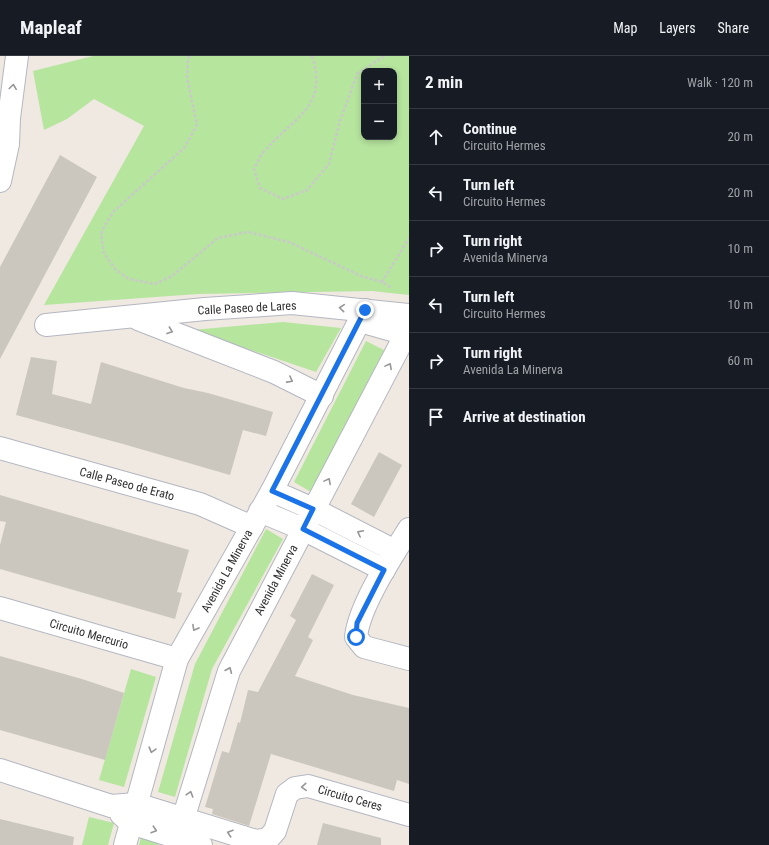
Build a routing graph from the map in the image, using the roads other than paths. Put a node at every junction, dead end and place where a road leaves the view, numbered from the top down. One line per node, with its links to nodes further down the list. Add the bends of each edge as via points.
1 (17, 56): 2 (street, one-way to 1)
2 (5, 119): 3 (street, via 8,144)
3 (0, 181)
4 (363, 316): 5 (street, Calle Paseo de Lares, one-way to 5, via 292,303 205,309); 7 (street, Calle Paseo de Lares); 8 (street, Avenida La Minerva)
5 (133, 318): 6 (street, Calle Paseo de Lares); 8 (street, Calle Paseo de Lares, one-way to 8, via 274,372)
6 (46, 325)
7 (408, 328): 11 (street, Avenida Minerva, one-way to 7)
8 (322, 396): 10 (street, Avenida La Minerva)
9 (0, 448): 12 (street, Calle Paseo de Erato)
10 (272, 491): 11 (street); 12 (street, Avenida La Minerva)
11 (313, 509): 13 (street, Avenida Minerva); 15 (street, one-way to 11)
12 (256, 519): 13 (street, Calle Paseo de Erato); 18 (street, Avenida La Minerva, one-way to 18)
13 (303, 529): 16 (street, Calle Paseo de Erato); 23 (street, Avenida Minerva, one-way to 13, via 229,671)
14 (409, 529): 15 (street)
15 (395, 551): 16 (street)
16 (384, 570): 19 (street, via 357,623 356,637 364,647)
17 (0, 608): 18 (street, Circuito Mercurio)
18 (177, 659): 21 (street, Avenida La Minerva, one-way to 21)
19 (409, 659)
20 (0, 770): 21 (street)
21 (134, 814): 23 (street); 24 (street, Avenida La Minerva)
22 (409, 815): 23 (street, Circuito Ceres, one-way to 23, via 308,786 295,788 288,794 275,831 268,839 256,841)
23 (178, 833): 25 (street)
24 (125, 845)
25 (201, 845)

